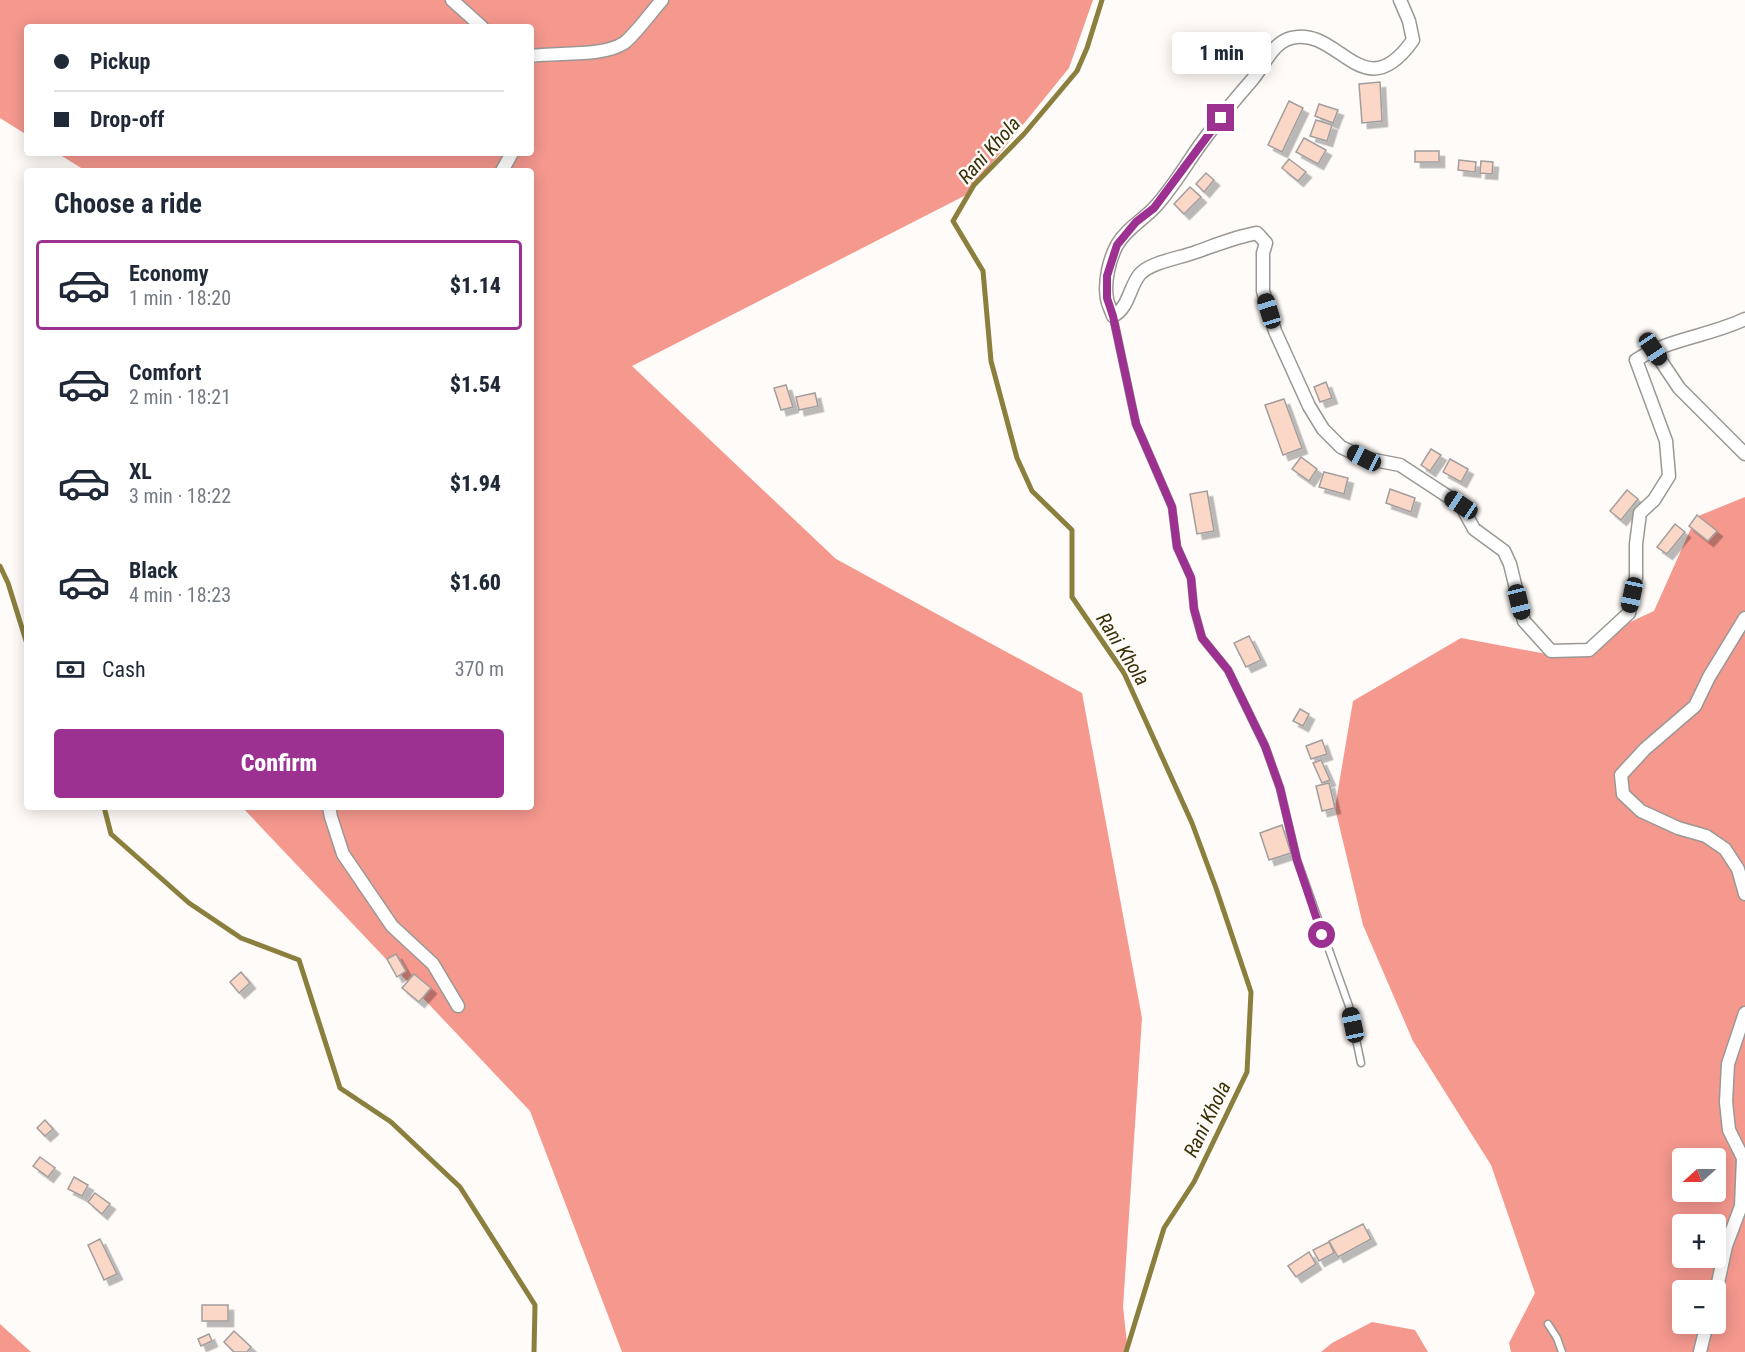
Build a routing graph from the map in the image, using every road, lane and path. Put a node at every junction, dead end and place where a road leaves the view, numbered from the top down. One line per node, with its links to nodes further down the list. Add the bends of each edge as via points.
1 (452, 0): 4 (street)
2 (662, 0): 5 (street, via 624,43 592,53)
3 (1400, 0): 6 (street, via 1413,40 1390,65 1371,69 1305,36 1276,46 1154,208 1117,245 1107,276 1107,298)
4 (479, 24)
5 (534, 56)
6 (1113, 316): 8 (street, via 1121,312 1141,273 1160,263 1257,233 1266,243 1263,291 1275,331 1323,429 1341,447 1364,458 1400,465 1461,505 1474,529 1504,551 1524,621 1551,651 1589,650 1629,613 1636,577 1640,513 1669,476 1666,441 1636,360); 15 (lane, via 1136,424 1172,507 1177,547 1191,578 1202,638 1228,670 1269,757 1297,860 1349,1006)
7 (1745, 319): 8 (street)
8 (1653, 349): 9 (street, via 1679,388)
9 (1745, 454)
10 (1745, 618): 12 (street, via 1695,706 1621,775 1623,794 1641,811 1706,836 1725,849 1738,869)
11 (329, 810): 13 (street, via 343,854 392,926 434,964)
12 (1745, 894)
13 (458, 1006)
14 (1745, 1013): 16 (street, via 1728,1064 1726,1102 1729,1130 1743,1158 1741,1206)
15 (1361, 1064)
16 (1719, 1280)
17 (1548, 1324): 19 (lane)
18 (1704, 1334): 20 (street)
19 (1562, 1352)
20 (1700, 1352)

